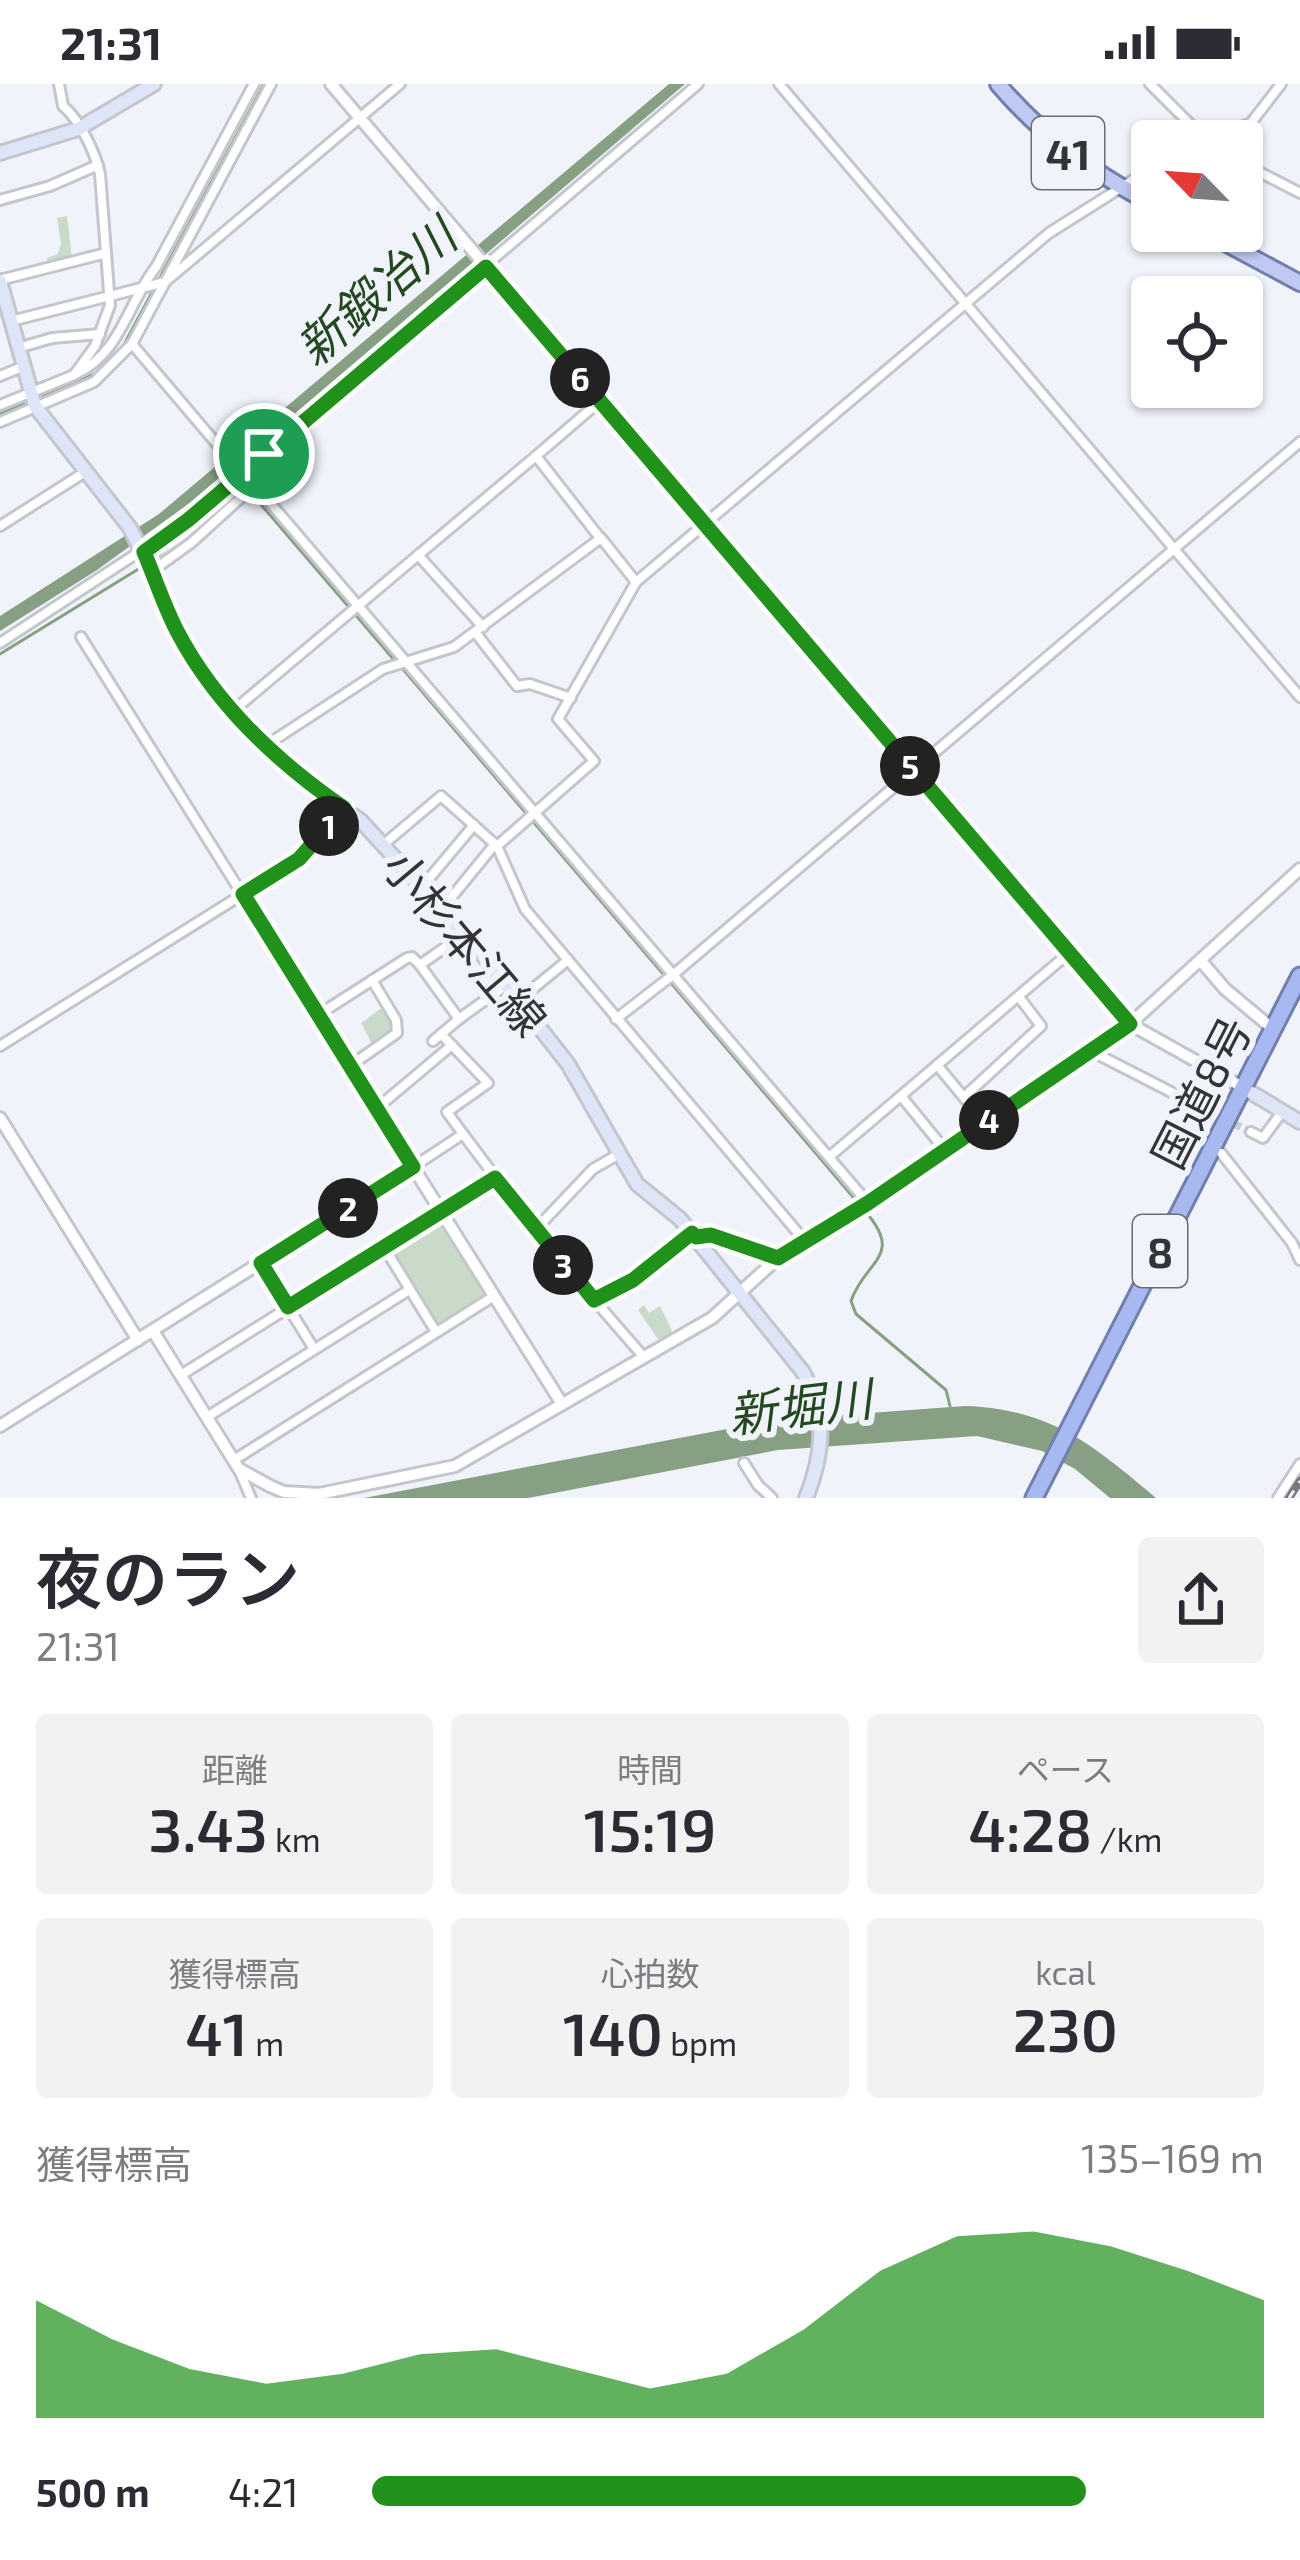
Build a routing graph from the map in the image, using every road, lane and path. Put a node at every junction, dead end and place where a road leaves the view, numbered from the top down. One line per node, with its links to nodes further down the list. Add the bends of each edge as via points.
1 (59, 84): 15 (street)
2 (254, 84): 30 (street)
3 (271, 84): 28 (street)
4 (331, 84): 12 (street)
5 (400, 84): 12 (street)
6 (698, 84): 26 (street)
7 (779, 84): 32 (street)
8 (998, 84): 20 (main road, 41, via 1049,138)
9 (1150, 84): 13 (street)
10 (1281, 84): 14 (street)
11 (149, 85): 15 (main road)
12 (360, 118): 26 (street); 28 (street)
13 (1186, 120)
14 (1253, 120)
15 (78, 129): 16 (main road); 17 (street)
16 (0, 153)
17 (98, 165): 23 (street); 25 (street)
18 (1263, 174): 22 (street)
19 (1131, 181): 20 (street)
20 (1121, 187): 21 (main road, 41); 32 (street, via 1049,233)
21 (1131, 192)
22 (1300, 193)
23 (0, 200)
24 (1242, 252): 29 (main road)
25 (106, 253): 27 (street); 31 (street)
26 (484, 265): 41 (street); 53 (street)
27 (0, 280): 33 (main road, 小杉本江線)
28 (165, 282): 30 (street); 35 (street)
29 (1300, 283)
30 (140, 287): 31 (street); 38 (street, via 118,339)
31 (108, 296): 33 (street); 34 (street)
32 (967, 303): 48 (street); 51 (street)
33 (5, 325): 36 (main road, 小杉本江線)
34 (100, 334): 36 (street); 38 (street)
35 (132, 344): 40 (street, via 94,382); 45 (street)
36 (16, 348): 37 (main road, 小杉本江線)
37 (22, 367): 39 (street); 40 (main road, 小杉本江線)
38 (74, 375): 40 (street)
39 (0, 376)
40 (33, 401): 42 (street); 43 (street); 47 (main road, 小杉本江線)
41 (600, 401): 46 (street); 48 (street)
42 (0, 405)
43 (0, 422)
44 (1300, 442): 51 (street)
45 (221, 449)
46 (536, 456): 50 (street); 52 (street)
47 (88, 471): 49 (street); 53 (main road, 小杉本江線)
48 (706, 525): 54 (street); 64 (street)
49 (0, 526)
50 (600, 538): 54 (street); 56 (street)
51 (1174, 550): 60 (street); 64 (street)
52 (418, 555): 55 (street); 56 (street)
53 (146, 557): 55 (street, via 191,544 255,484); 58 (street); 62 (main road, 小杉本江線, via 197,665)
54 (636, 582): 61 (street)
55 (360, 604): 59 (street); 62 (street)
56 (479, 630): 59 (street); 61 (street, via 517,686)
57 (81, 637): 72 (street)
58 (0, 643)
59 (408, 662): 63 (street, via 382,669); 66 (street)
60 (1300, 697)
61 (571, 698): 66 (street, via 559,719 594,761)
62 (234, 710): 63 (main road, 小杉本江線)
63 (264, 746): 65 (main road, 小杉本江線)
64 (914, 770): 75 (street); 79 (street)
65 (344, 808): 68 (main road, 小杉本江線); 72 (street, via 299,859)
66 (536, 811): 69 (street); 79 (street)
67 (474, 825): 68 (street, via 441,796); 69 (street); 71 (street)
68 (384, 844): 71 (main road, 小杉本江線)
69 (496, 845): 73 (street); 76 (street, via 525,909)
70 (1300, 869): 77 (street)
71 (422, 886): 73 (main road, 小杉本江線)
72 (243, 894): 86 (street); 91 (street)
73 (442, 909): 74 (main road, 小杉本江線)
74 (464, 934): 78 (street); 82 (main road, 小杉本江線)
75 (1069, 953): 83 (street); 89 (street)
76 (568, 961): 85 (street); 88 (street)
77 (1202, 961): 89 (street); 90 (street)
78 (420, 965): 81 (street, via 407,958); 87 (street)
79 (674, 974): 88 (street); 110 (street)
80 (1300, 976): 90 (highway, 国道8号 / 8)
81 (372, 980): 86 (street); 95 (street, via 397,1033)
82 (507, 984): 85 (main road, 小杉本江線); 87 (street)
83 (1018, 997): 94 (street); 98 (street, via 1041,1026)
84 (1300, 998): 96 (highway, 国道8号 / 8)
85 (519, 1000): 109 (main road, 小杉本江線, via 568,1064)
86 (318, 1015): 95 (street)
87 (459, 1019): 92 (street, via 437,1037)
88 (616, 1019): 117 (street)
89 (1130, 1024): 93 (street); 96 (street)
90 (1273, 1030): 96 (highway, 国道8号 / 8)
91 (0, 1046)
92 (452, 1046): 99 (street); 106 (street, via 488,1083 447,1112)
93 (1090, 1051): 101 (street); 104 (street)
94 (937, 1065): 97 (street); 98 (street)
95 (350, 1066): 99 (street)
96 (1248, 1090): 100 (main road); 108 (highway, 国道8号 / 8); 134 (highway, 国道8号 / 8)
97 (901, 1096): 107 (street); 110 (street)
98 (964, 1097): 104 (street)
99 (376, 1109): 111 (street)
100 (1282, 1112): 103 (main road); 105 (street, via 1263,1138)
101 (1212, 1113)
102 (0, 1118): 129 (street)
103 (1300, 1122)
104 (986, 1123): 107 (street)
105 (1251, 1132)
106 (463, 1135): 111 (street); 112 (street)
107 (945, 1150): 113 (street)
108 (1221, 1153): 120 (street); 134 (highway, 国道8号 / 8)
109 (619, 1154): 115 (street, via 593,1169); 116 (main road, 小杉本江線, via 643,1191)
110 (829, 1157): 113 (street)
111 (413, 1167): 114 (street); 121 (street)
112 (495, 1178): 114 (street); 115 (street)
113 (868, 1203): 117 (street)
114 (443, 1210): 118 (street); 124 (street)
115 (535, 1231): 125 (street)
116 (694, 1235): 119 (street); 123 (main road, 小杉本江線); 125 (street)
117 (804, 1240): 119 (street)
118 (385, 1247): 122 (street); 126 (street)
119 (778, 1258): 123 (street)
120 (1300, 1261)
121 (261, 1263): 126 (street); 127 (street)
122 (409, 1290): 128 (street); 130 (street)
123 (740, 1294): 131 (street); 144 (main road, 小杉本江線, via 802,1372 821,1415)
124 (494, 1296): 128 (street); 133 (street)
125 (594, 1300): 131 (street)
126 (288, 1307): 130 (street); 132 (street)
127 (152, 1331): 129 (street); 132 (street)
128 (436, 1332): 138 (street)
129 (138, 1340): 136 (street)
130 (314, 1349): 135 (street)
131 (642, 1355): 133 (street)
132 (181, 1375): 135 (street)
133 (562, 1404): 141 (street, via 455,1466)
134 (1080, 1417): 140 (highway, 国道8号 / 8)
135 (206, 1418): 138 (street)
136 (0, 1426)
137 (744, 1463): 143 (street)
138 (237, 1464): 141 (street); 142 (street)
139 (1300, 1464): 146 (street)
140 (1047, 1487): 145 (highway, 国道8号 / 8)
141 (282, 1495)
142 (251, 1498)
143 (772, 1498)
144 (806, 1498)
145 (1034, 1498)
146 (1278, 1498)

